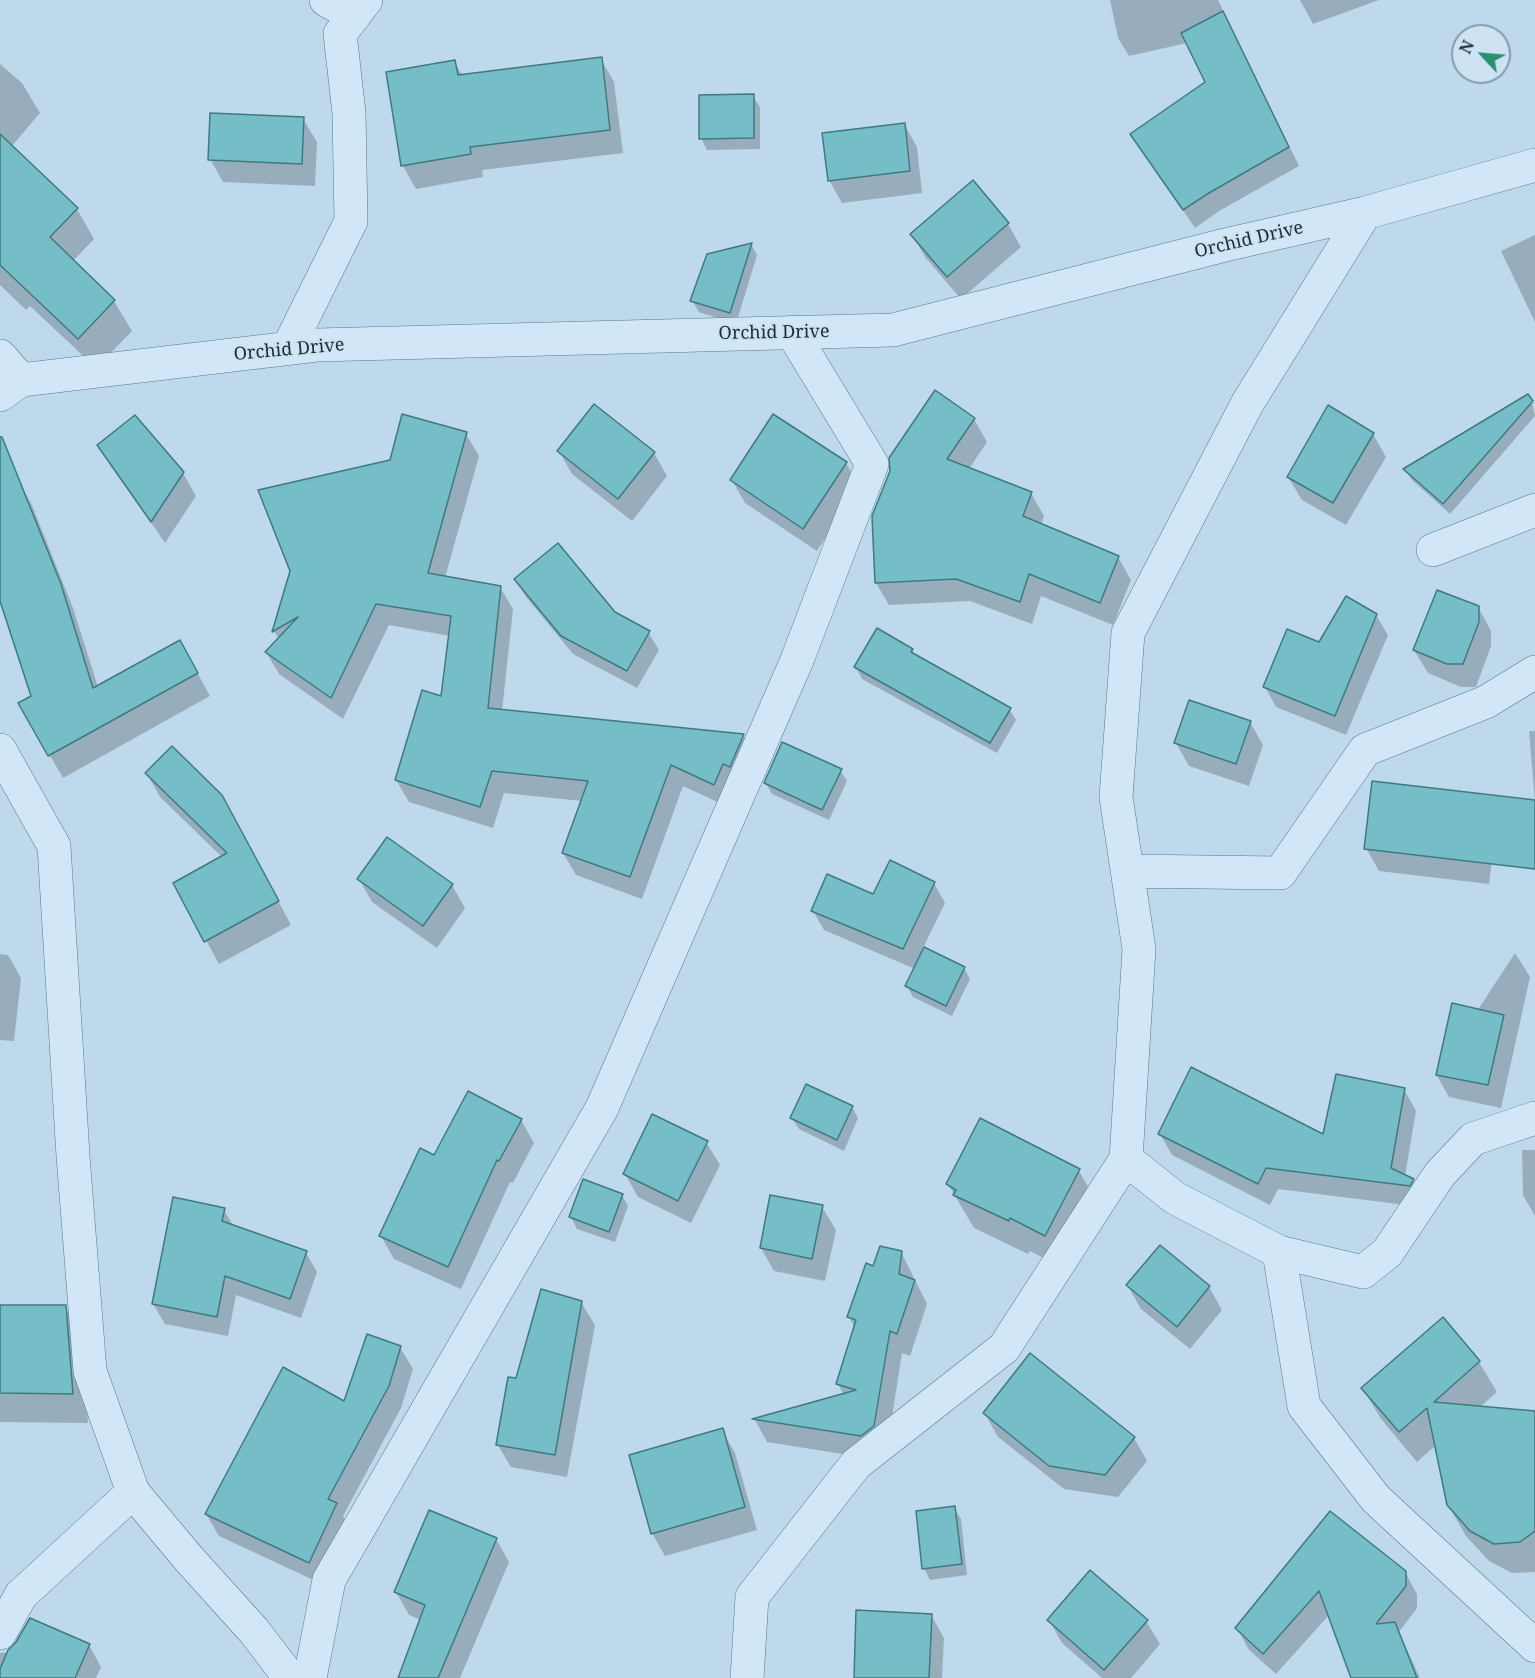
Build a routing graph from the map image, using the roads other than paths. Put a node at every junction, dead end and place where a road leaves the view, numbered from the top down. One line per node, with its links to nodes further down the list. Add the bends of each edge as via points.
1 (326, 0): 2 (street)
2 (360, 8): 6 (street, via 340,34 350,113 351,220)
3 (1535, 165): 4 (street, Orchid Drive)
4 (1365, 213): 5 (street, Orchid Drive, via 893,330); 12 (street, via 1247,404 1128,633 1116,797)
5 (792, 332): 6 (street, Orchid Drive); 20 (street, via 872,464 797,660 602,1108 328,1580)
6 (288, 348): 7 (street, Orchid Drive)
7 (7, 377)
8 (1535, 510): 9 (street)
9 (1433, 550)
10 (1535, 672): 12 (street, via 1486,702 1365,750 1280,873)
11 (0, 750): 16 (street, via 54,846 90,1371)
12 (1127, 871): 14 (street, via 1139,949)
13 (1535, 1118): 15 (street, via 1473,1139 1440,1174 1387,1253 1363,1272)
14 (1126, 1159): 15 (street, via 1175,1198); 21 (street, via 1004,1348 856,1464 753,1597)
15 (1279, 1252): 18 (street, via 1304,1406 1376,1499)
16 (133, 1492): 17 (street, via 21,1595); 19 (street)
17 (0, 1633)
18 (1535, 1646)
19 (290, 1678)
20 (310, 1678)
21 (747, 1678)

